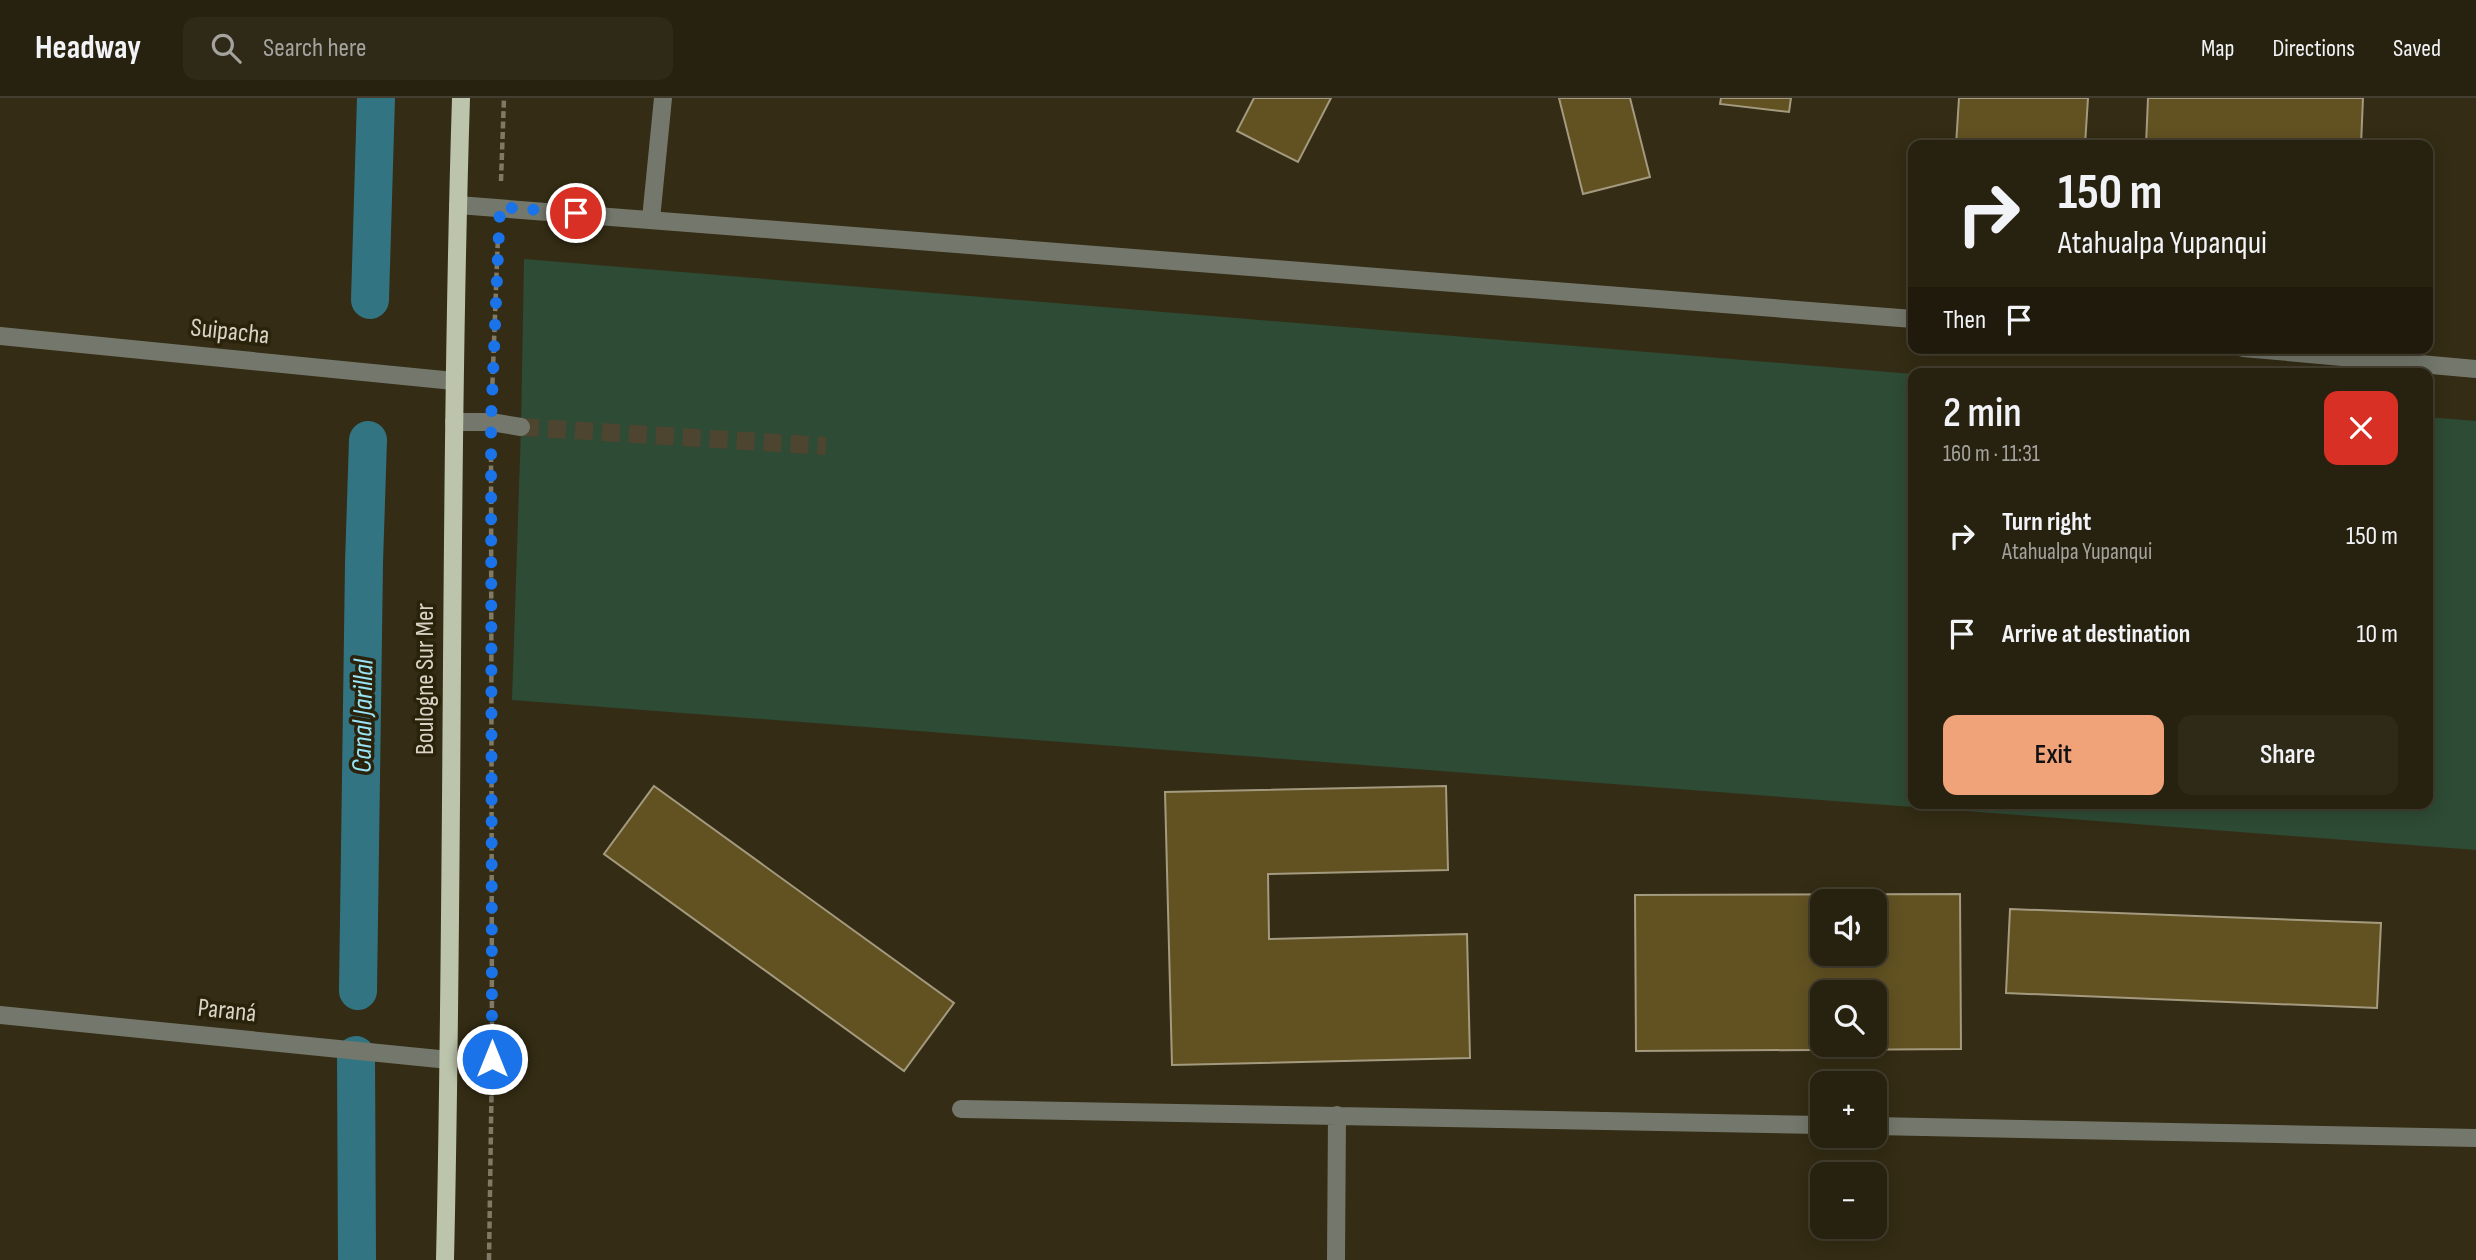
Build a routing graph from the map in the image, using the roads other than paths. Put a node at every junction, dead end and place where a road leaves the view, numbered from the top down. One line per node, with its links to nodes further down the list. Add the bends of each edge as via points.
1 (461, 98): 3 (main road, Boulogne Sur Mer)
2 (663, 98): 4 (street)
3 (458, 205): 4 (street); 9 (main road, Boulogne Sur Mer)
4 (651, 219): 5 (street)
5 (1908, 319)
6 (0, 336): 9 (street, Suipacha)
7 (2310, 354): 8 (street)
8 (2476, 369)
9 (454, 381): 10 (main road, Boulogne Sur Mer)
10 (454, 422): 11 (street); 13 (main road, Boulogne Sur Mer)
11 (521, 427)
12 (0, 1015): 13 (street, Paraná)
13 (449, 1060): 19 (main road, Boulogne Sur Mer)
14 (961, 1109): 15 (street)
15 (1337, 1115): 16 (street); 20 (street)
16 (1810, 1125)
17 (1887, 1126): 18 (street)
18 (2476, 1138)
19 (445, 1260)
20 (1336, 1260)

